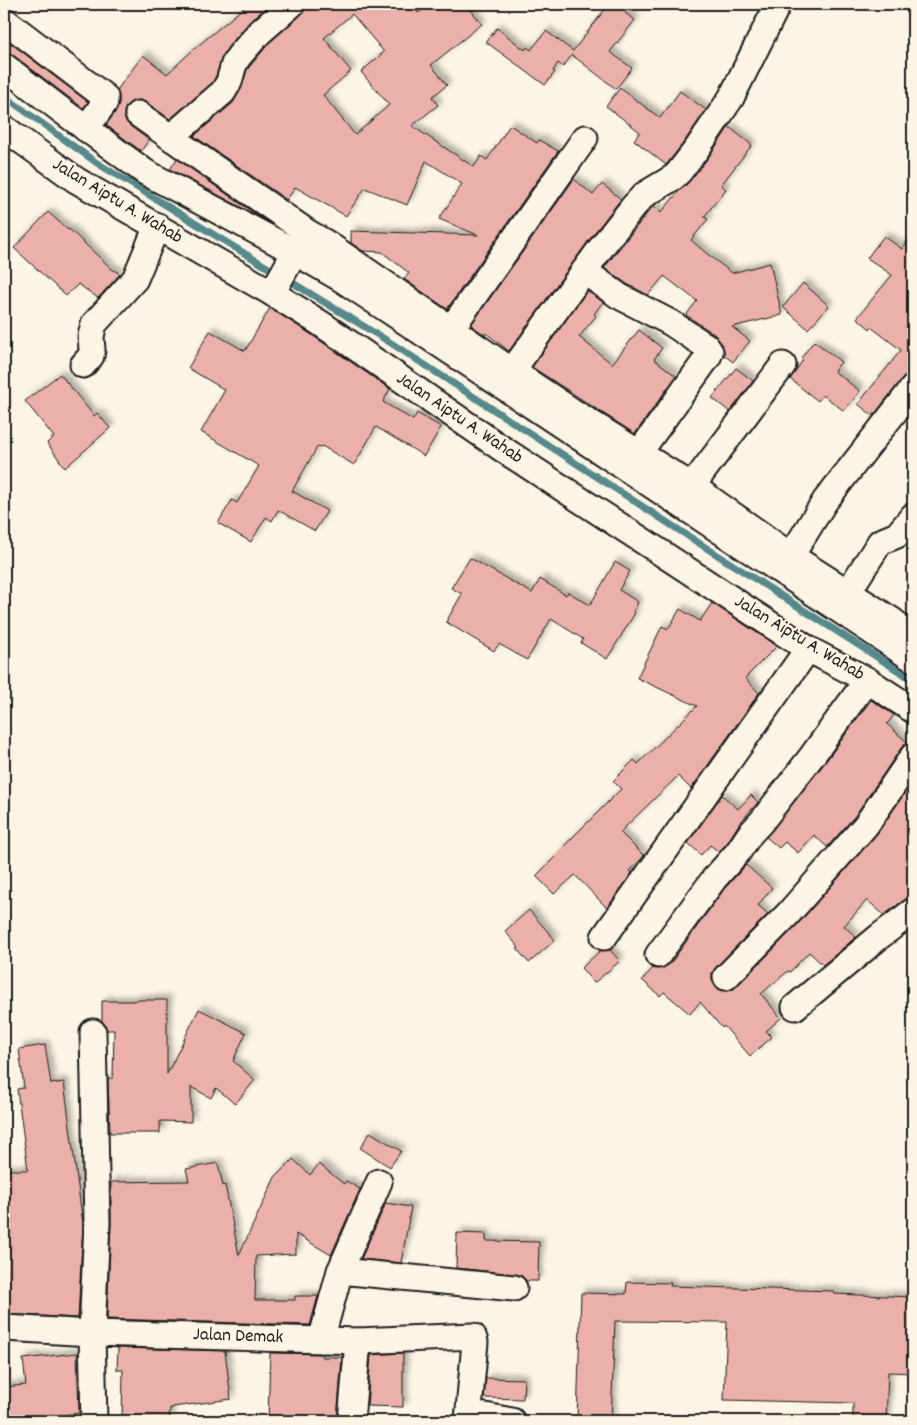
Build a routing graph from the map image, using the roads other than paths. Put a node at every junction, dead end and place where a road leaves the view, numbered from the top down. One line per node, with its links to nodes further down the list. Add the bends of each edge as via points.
1 (8, 4): 4 (street)
2 (292, 4): 10 (street, via 239,56 222,92)
3 (778, 4): 14 (street, via 731,98 696,150 679,172 640,200)
4 (4, 8)
5 (4, 20): 9 (street, via 105,97 105,102)
6 (4, 66): 9 (street)
7 (138, 114): 10 (street)
8 (4, 128): 12 (street, Jalan Aiptu A. Wahab, via 76,180)
9 (86, 129): 13 (street, via 145,172)
10 (173, 138): 13 (street)
11 (585, 138): 16 (street)
12 (157, 226): 15 (street, Jalan Aiptu A. Wahab); 17 (street, via 135,279 94,324 91,356)
13 (297, 248): 15 (street); 16 (street, via 341,253); 27 (street)
14 (584, 272): 19 (street); 21 (street, via 619,296 671,323 710,352)
15 (273, 290): 26 (street, Jalan Aiptu A. Wahab, via 501,448)
16 (451, 329): 19 (street)
17 (83, 365)
18 (783, 365): 22 (street)
19 (512, 371): 21 (street)
20 (913, 388): 24 (street, via 825,501)
21 (639, 453): 22 (street)
22 (692, 486): 24 (street)
23 (913, 516): 25 (street, via 897,535 880,542)
24 (791, 556): 25 (street)
25 (848, 592): 27 (street, via 898,625)
26 (808, 649): 28 (street, Jalan Aiptu A. Wahab); 32 (street)
27 (906, 654)
28 (867, 680): 29 (street, Jalan Aiptu A. Wahab); 33 (street)
29 (913, 710)
30 (913, 756): 34 (street, via 866,825 788,914)
31 (913, 911): 35 (street)
32 (604, 937)
33 (658, 955)
34 (726, 977)
35 (795, 1008)
36 (93, 1032): 41 (street, via 97,1223)
37 (379, 1182): 38 (street)
38 (340, 1270): 39 (street); 42 (street)
39 (514, 1288)
40 (4, 1328): 41 (street, Jalan Demak)
41 (92, 1333): 42 (street, Jalan Demak); 45 (street)
42 (321, 1340): 43 (street, Jalan Demak)
43 (358, 1341): 44 (street, Jalan Demak, via 473,1336); 46 (street)
44 (468, 1417): 47 (street)
45 (94, 1421)
46 (351, 1421)
47 (512, 1421)

